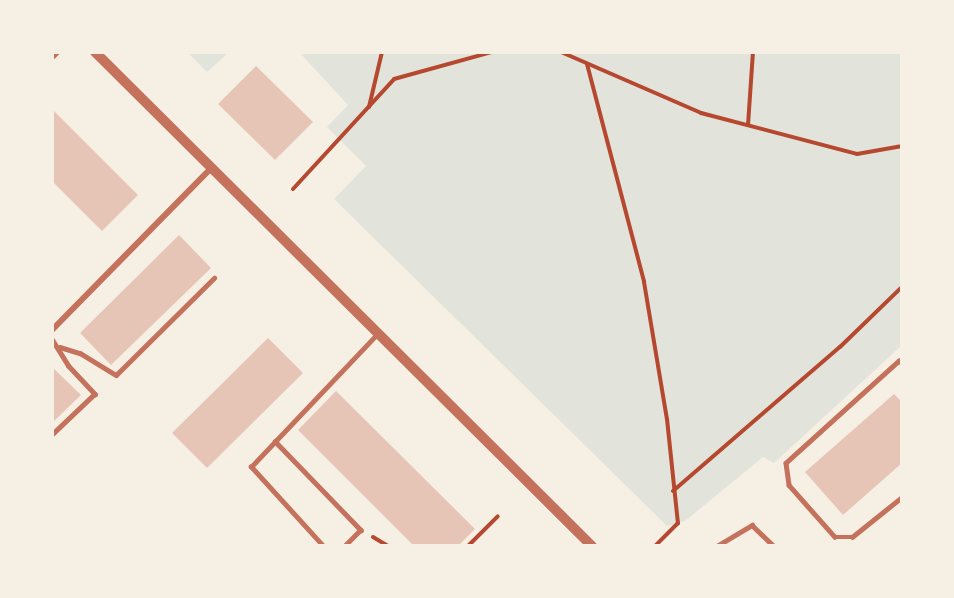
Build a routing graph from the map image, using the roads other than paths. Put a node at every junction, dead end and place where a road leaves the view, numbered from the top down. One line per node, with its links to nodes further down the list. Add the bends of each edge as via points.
1 (57, 52): 3 (lane)
2 (95, 52): 4 (street)
3 (52, 57)
4 (211, 168): 6 (street); 7 (street)
5 (214, 278): 9 (lane, via 116,375 80,353)
6 (52, 330)
7 (378, 333): 12 (lane); 16 (street)
8 (52, 339): 9 (lane)
9 (60, 347): 11 (lane, via 68,365 95,393)
10 (902, 364): 13 (lane, via 898,361 786,463 789,485 835,537 852,537)
11 (52, 435)
12 (275, 441): 14 (lane, via 251,467); 15 (lane, via 361,530)
13 (902, 497)
14 (323, 546)
15 (345, 546)
16 (592, 546)
17 (717, 546): 18 (lane, via 752,525)
18 (774, 546)

